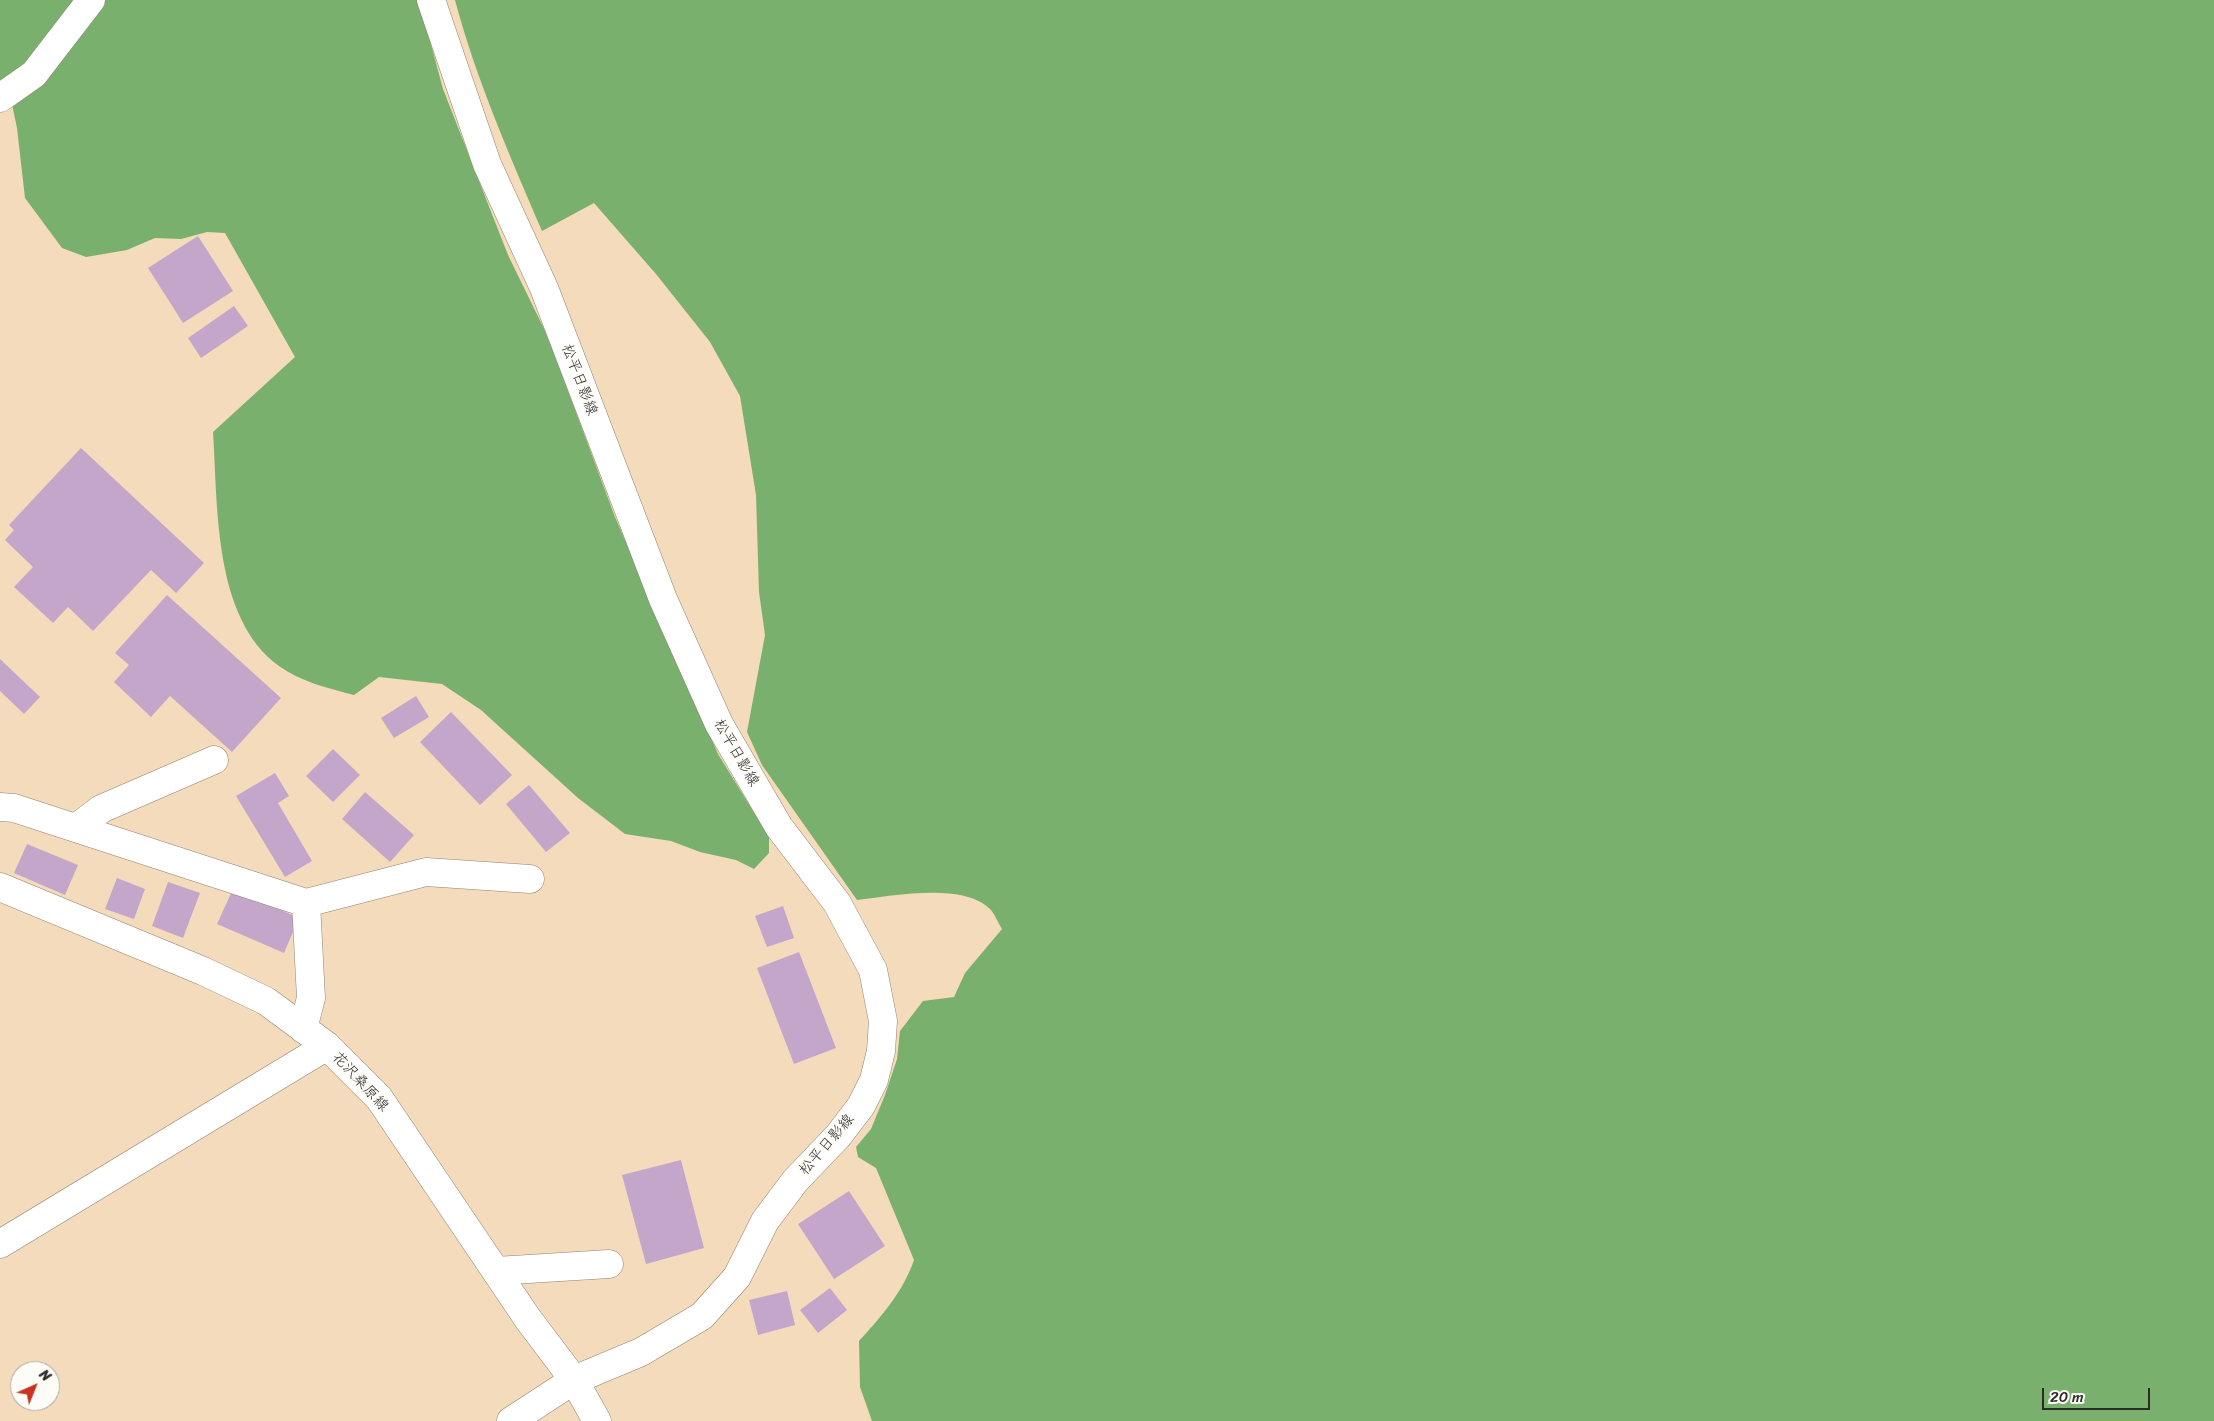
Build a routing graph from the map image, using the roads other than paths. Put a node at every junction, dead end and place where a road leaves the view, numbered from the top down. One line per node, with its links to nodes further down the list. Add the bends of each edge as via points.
1 (91, 0): 3 (street, via 34,74)
2 (432, 3): 15 (street, 松平日影線, via 487,164 544,288 663,600 719,724 779,827 837,903 873,970 883,1020 881,1051 874,1080 861,1106 838,1136 795,1181 765,1222 737,1277 702,1316 641,1352)
3 (0, 98)
4 (214, 760): 6 (street, via 100,809)
5 (0, 807): 6 (street, via 14,808)
6 (76, 828): 9 (street)
7 (530, 879): 9 (street, via 426,872)
8 (0, 887): 10 (street, 花沢桑原線, via 203,971 266,1001)
9 (306, 902): 10 (street, via 311,998)
10 (303, 1029): 11 (street, 花沢桑原線)
11 (327, 1046): 12 (street); 14 (street, 花沢桑原線, via 379,1098)
12 (0, 1244)
13 (609, 1264): 14 (street)
14 (496, 1271): 15 (street, 花沢桑原線)
15 (574, 1380): 16 (street, 松平日影線); 17 (street, 花沢桑原線)
16 (511, 1421)
17 (597, 1421)

